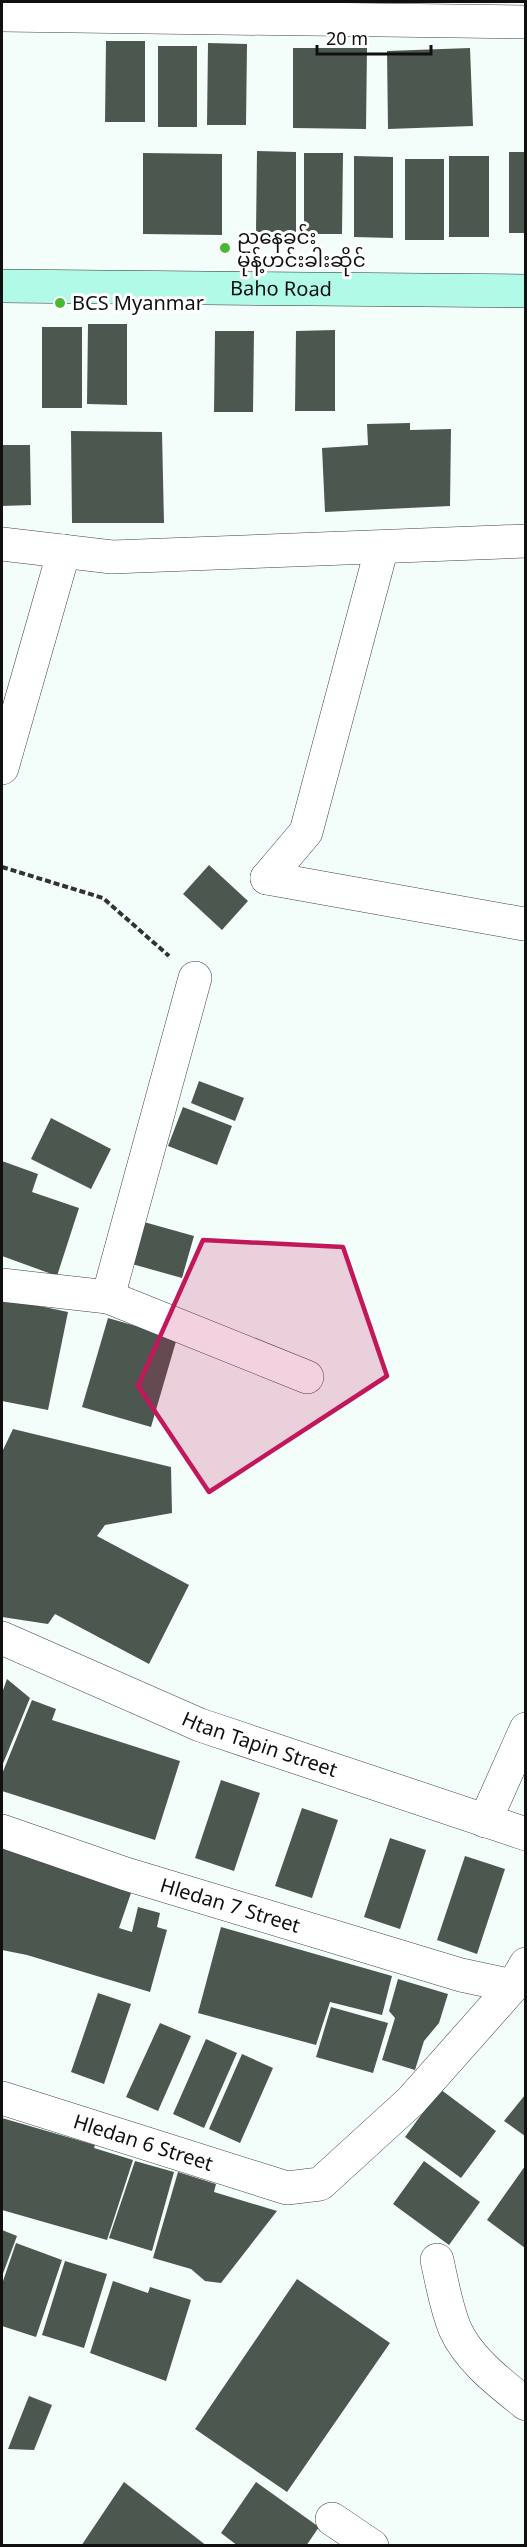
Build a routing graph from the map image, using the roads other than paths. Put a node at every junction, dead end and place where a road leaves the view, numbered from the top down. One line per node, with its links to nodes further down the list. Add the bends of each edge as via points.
1 (2, 15): 2 (street)
2 (525, 22)
3 (2, 286): 4 (main road, Baho Road)
4 (525, 291)
5 (525, 541): 7 (street)
6 (2, 544): 8 (street)
7 (382, 547): 8 (street, via 112,557); 10 (street, via 306,832 267,878)
8 (64, 551): 9 (street)
9 (2, 768)
10 (524, 924)
11 (195, 978): 13 (street)
12 (2, 1284): 13 (street)
13 (108, 1297): 14 (street)
14 (307, 1377)
15 (2, 1638): 17 (street, Htan Tapin Street, via 200,1725)
16 (525, 1729): 17 (street)
17 (484, 1821): 19 (street, Htan Tapin Street)
18 (2, 1832): 20 (street, Hledan 7 Street, via 126,1874 461,1975)
19 (525, 1834)
20 (519, 1975): 21 (street, Hledan 6 Street, via 411,2101 320,2184 287,2188)
21 (2, 2098)
22 (437, 2260): 23 (street, via 456,2331 487,2372)
23 (525, 2404)
24 (332, 2519): 25 (street)
25 (372, 2546)

